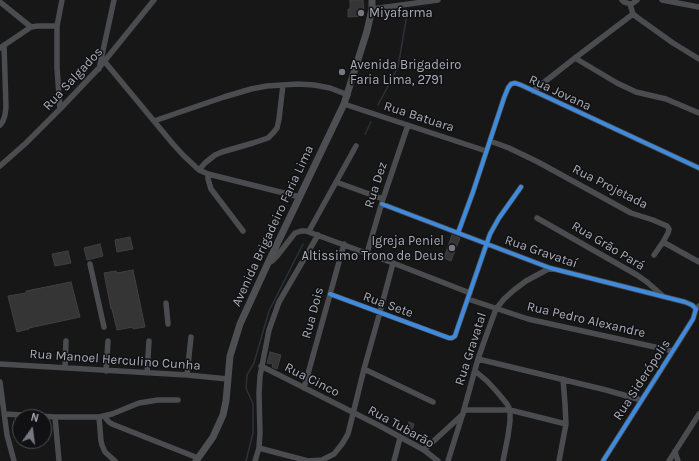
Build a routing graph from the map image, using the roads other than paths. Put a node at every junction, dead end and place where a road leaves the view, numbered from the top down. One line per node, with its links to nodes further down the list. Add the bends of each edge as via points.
1 (62, 0): 14 (street)
2 (114, 0): 20 (street)
3 (154, 0): 19 (street, Rua Salgados)
4 (372, 0): 12 (main road, Avenida Brigadeiro Faria Lima)
5 (438, 0): 12 (street)
6 (622, 0): 10 (street)
7 (637, 0): 10 (street)
8 (662, 0): 11 (street)
9 (4, 3): 15 (street)
10 (630, 4): 13 (street)
11 (699, 7)
12 (372, 9): 23 (main road, Avenida Brigadeiro Faria Lima)
13 (633, 14): 17 (street); 18 (street)
14 (57, 26): 15 (street); 25 (street)
15 (31, 27): 16 (street)
16 (2, 46): 28 (street, via 5,60 6,107)
17 (575, 58): 22 (street); 26 (street, via 636,92 666,99)
18 (699, 58)
19 (105, 62): 20 (street, Rua Salgados); 27 (street)
20 (98, 69): 25 (street, Rua Salgados)
21 (283, 85): 23 (street, via 314,85); 27 (street, via 251,89); 35 (street, via 279,119 273,133 268,138 215,155)
22 (533, 91): 30 (street, Rua Jovana, via 521,85 511,84); 34 (street, Rua Jovana)
23 (348, 95): 24 (main road, Avenida Brigadeiro Faria Lima)
24 (344, 104): 29 (street, Rua Batuara); 39 (main road, Avenida Brigadeiro Faria Lima)
25 (60, 109): 33 (street, Rua Salgados)
26 (699, 113)
27 (154, 121): 35 (street)
28 (0, 125)
29 (408, 125): 32 (street, Rua Batuara); 40 (street, Rua Dez)
30 (490, 141): 32 (street, Rua Jovana); 46 (street, Rua Projetada, via 538,162 631,213 667,226 669,229)
31 (356, 146): 37 (street)
32 (486, 152): 44 (street, Rua Jovana)
33 (0, 166)
34 (699, 168)
35 (199, 170): 36 (street)
36 (208, 174): 39 (street); 42 (street, via 211,189)
37 (336, 182): 40 (street, Rua Gravataí); 43 (street)
38 (520, 187): 47 (street)
39 (300, 197): 52 (main road, Avenida Brigadeiro Faria Lima)
40 (382, 201): 44 (street, Rua Gravataí); 49 (street, Rua Dez)
41 (537, 218): 58 (street, Rua Grão Pará, via 638,275)
42 (243, 231)
43 (308, 231): 45 (street, Rua Pedro Alexandre); 52 (street, via 295,233 277,256)
44 (458, 232): 47 (street, Rua Gravataí)
45 (318, 235): 48 (street, Rua Pedro Alexandre); 72 (street, via 279,302 269,330)
46 (663, 242): 50 (street); 51 (street)
47 (486, 243): 55 (street, Rua Gravataí); 57 (street)
48 (344, 244): 49 (street, Rua Pedro Alexandre); 56 (street, Rua Dois)
49 (367, 253): 53 (street, Rua Pedro Alexandre)
50 (654, 255)
51 (699, 262)
52 (268, 263): 79 (main road, Avenida Brigadeiro Faria Lima, via 240,324 230,356)
53 (393, 263): 57 (street, Rua Pedro Alexandre); 62 (street)
54 (90, 264): 64 (street)
55 (550, 268): 58 (street, Rua Gravataí); 61 (street, Rua Gravatal, via 514,290)
56 (330, 294): 62 (street, Rua Sete); 82 (street, Rua Dois)
57 (469, 296): 61 (street, Rua Pedro Alexandre); 62 (street, Rua Sete, via 452,338)
58 (664, 297): 60 (street, Rua Gravataí)
59 (166, 303): 63 (street)
60 (698, 308): 69 (street, Rua Siderópolis)
61 (496, 309): 69 (street, Rua Pedro Alexandre, via 528,319); 70 (street, Rua Gravatal)
62 (380, 312): 74 (street)
63 (168, 324)
64 (104, 328)
65 (191, 337): 78 (street)
66 (149, 340): 77 (street)
67 (66, 341): 73 (street)
68 (108, 341): 75 (street)
69 (672, 351): 84 (street, Rua Siderópolis)
70 (478, 359): 76 (street, Rua Gravatal); 80 (street)
71 (0, 364): 73 (street, Rua Manoel Herculino Cunha)
72 (261, 366): 82 (street, Rua Cinco); 95 (street)
73 (65, 368): 75 (street, Rua Manoel Herculino Cunha)
74 (364, 370): 85 (street); 88 (street)
75 (106, 371): 77 (street, Rua Manoel Herculino Cunha)
76 (474, 372): 86 (street, via 487,381); 87 (street, Rua Gravatal)
77 (147, 373): 78 (street, Rua Manoel Herculino Cunha)
78 (187, 375): 79 (street, Rua Manoel Herculino Cunha)
79 (228, 379): 98 (main road, Avenida Brigadeiro Faria Lima, via 222,415 213,437)
80 (563, 380): 84 (street); 93 (street)
81 (0, 382): 89 (street)
82 (304, 388): 88 (street, Rua Cinco)
83 (178, 400): 92 (street, via 140,402)
84 (641, 400): 109 (street, Rua Siderópolis)
85 (433, 402)
86 (510, 410): 87 (street); 93 (street); 107 (street)
87 (464, 412): 96 (street); 106 (street, Rua Gravatal)
88 (353, 413): 94 (street, Rua Tubarão); 103 (street, via 348,434 334,454 322,460)
89 (4, 414): 91 (street); 99 (street)
90 (699, 414): 97 (street)
91 (55, 417): 92 (street); 100 (street)
92 (102, 417): 98 (street, via 112,424); 101 (street, via 102,445 105,452)
93 (566, 424): 108 (street)
94 (400, 438): 96 (street, Rua Tubarão); 104 (street)
95 (259, 448): 102 (street); 103 (street)
96 (424, 450): 105 (street, Rua Tubarão)
97 (675, 451): 110 (street); 111 (street)
98 (197, 459)
99 (14, 461)
100 (59, 461)
101 (115, 461)
102 (255, 461)
103 (308, 461)
104 (394, 461)
105 (438, 461)
106 (448, 461)
107 (503, 461)
108 (559, 461)
109 (602, 461)
110 (669, 461)
111 (678, 461)

